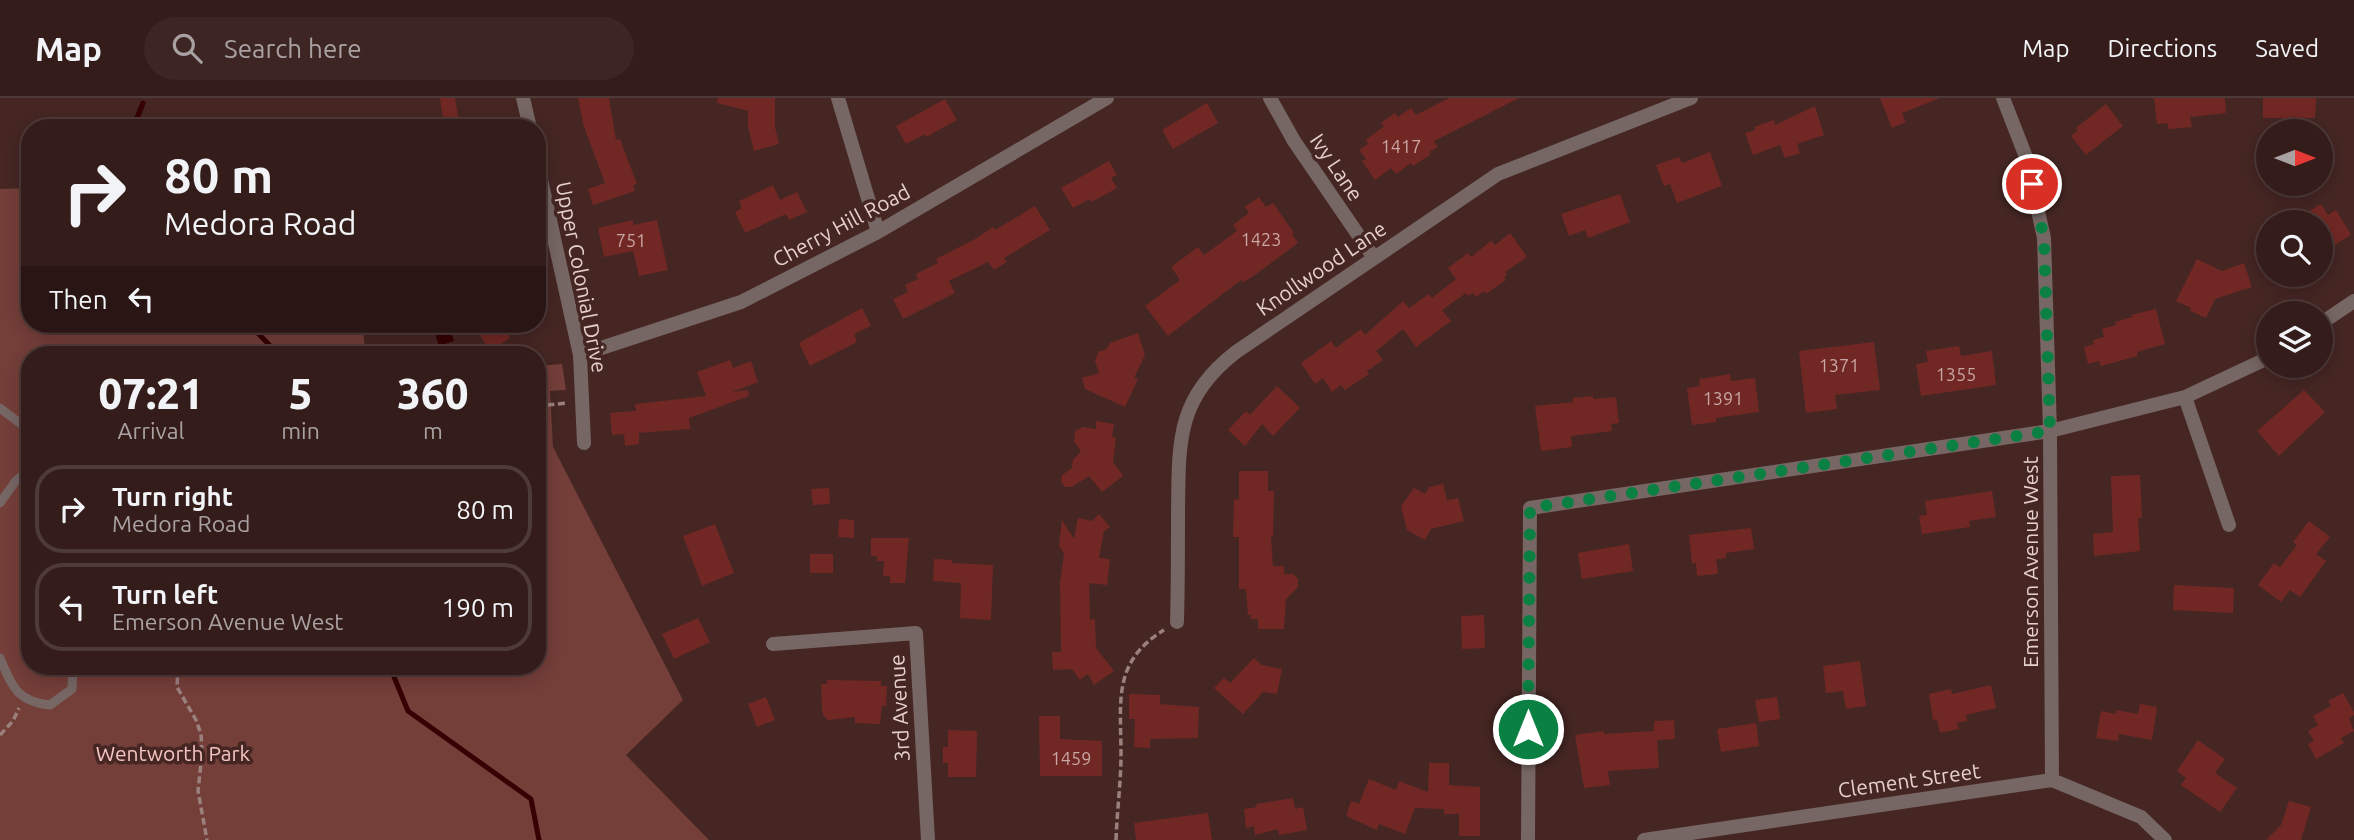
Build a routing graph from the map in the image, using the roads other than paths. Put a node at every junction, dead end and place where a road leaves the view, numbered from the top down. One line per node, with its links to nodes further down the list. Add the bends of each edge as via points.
1 (523, 98): 7 (street)
2 (838, 98): 9 (street)
3 (1107, 98): 9 (street, Cherry Hill Road)
4 (1270, 98): 10 (street, Ivy Lane)
5 (1691, 98): 10 (street, Knollwood Lane, via 1498,174)
6 (2003, 98): 18 (street, Emerson Avenue West, via 2026,157 2044,238)
7 (528, 119)
8 (546, 202): 13 (street, Upper Colonial Drive)
9 (878, 232): 13 (street, Cherry Hill Road, via 741,302)
10 (1374, 258): 23 (street, Knollwood Lane, via 1236,352 1202,384 1180,442)
11 (2354, 301): 12 (street)
12 (2333, 315)
13 (580, 355): 19 (street, Upper Colonial Drive)
14 (2256, 364): 15 (street)
15 (2185, 397): 18 (street); 22 (street)
16 (0, 408): 17 (lane)
17 (21, 423)
18 (2050, 431): 27 (street, Emerson Avenue West); 29 (street, via 1530,508)
19 (583, 443)
20 (21, 477): 21 (lane)
21 (0, 503)
22 (2229, 525)
23 (1177, 622)
24 (774, 644): 28 (street, 3rd Avenue, via 916,633)
25 (0, 658): 26 (lane, via 13,687 32,703 50,705 72,689)
26 (73, 675)
27 (2052, 780): 30 (street, Clement Street); 31 (street, via 2141,817)
28 (928, 840)
29 (1528, 840)
30 (1644, 840)
31 (2165, 840)

